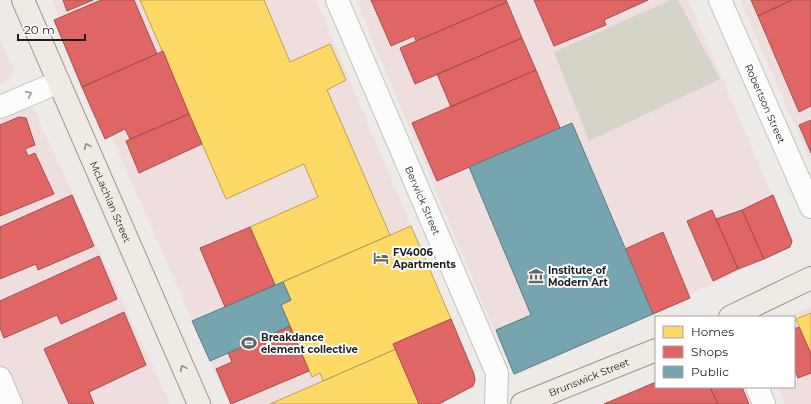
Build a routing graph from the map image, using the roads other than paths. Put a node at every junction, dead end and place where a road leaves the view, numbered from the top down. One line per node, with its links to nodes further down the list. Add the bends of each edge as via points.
1 (23, 0): 4 (main road, McLachlan Street)
2 (337, 0): 14 (street, Berwick Street, via 497,373)
3 (720, 0): 6 (street, Robertson Street)
4 (59, 82): 5 (street, one-way to 4); 13 (main road, McLachlan Street, one-way to 4)
5 (0, 108)
6 (811, 207)
7 (811, 278): 8 (main road)
8 (732, 316)
9 (655, 350): 15 (main road, Brunswick Street)
10 (0, 378): 12 (street)
11 (757, 388): 16 (street)
12 (11, 404)
13 (199, 404)
14 (496, 404)
15 (522, 404)
16 (764, 404)

